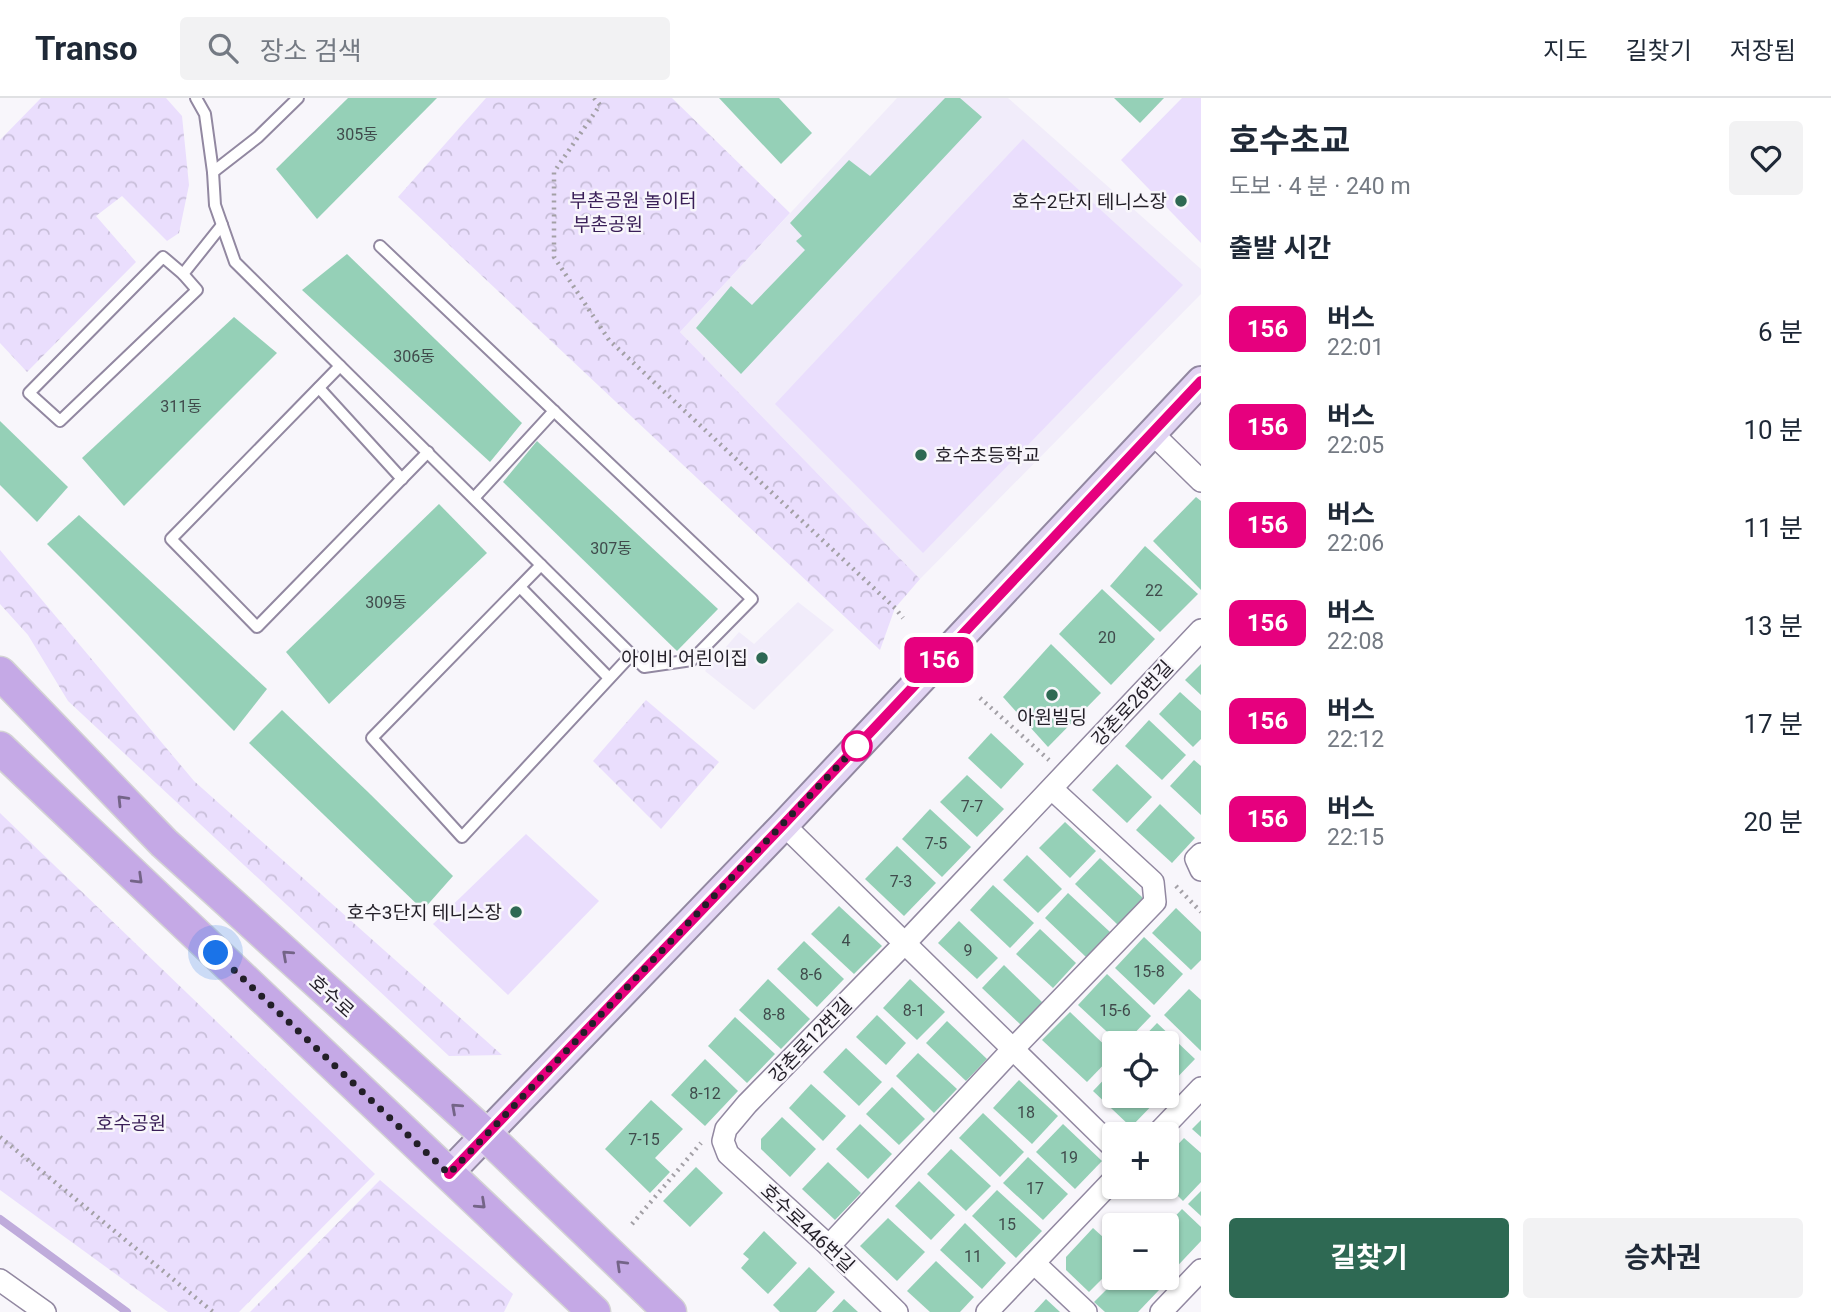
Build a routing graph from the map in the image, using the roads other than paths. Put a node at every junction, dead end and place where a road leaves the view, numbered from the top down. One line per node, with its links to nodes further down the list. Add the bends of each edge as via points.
1 (196, 98): 3 (lane, via 205,114)
2 (298, 98): 3 (lane)
3 (213, 172): 4 (lane, via 215,205)
4 (222, 225): 6 (lane); 7 (lane, via 234,262)
5 (380, 246): 10 (lane)
6 (183, 274): 6 (lane, via 163,257 29,393 61,421 197,290)
7 (340, 366): 9 (lane); 12 (lane)
8 (1201, 381): 11 (main road)
9 (319, 388): 13 (lane); 13 (lane, via 172,539 257,627)
10 (554, 411): 15 (lane); 19 (lane, via 752,599 692,660 644,667)
11 (1151, 432): 14 (street); 24 (main road)
12 (428, 452): 13 (lane); 15 (lane)
13 (402, 479)
14 (1201, 481)
15 (474, 498): 16 (lane)
16 (541, 565): 17 (lane); 19 (lane)
17 (520, 587): 21 (lane); 21 (lane, via 372,738 462,837)
18 (1201, 630): 23 (street, 강촌로26번길)
19 (632, 654): 21 (lane)
20 (0, 673): 29 (main road, 호수로, one-way to 20, via 164,843)
21 (609, 678)
22 (0, 748): 32 (main road, one-way to 32)
23 (1057, 783): 25 (street, 강촌로12번길); 26 (street, via 1153,882 1155,902)
24 (784, 824): 25 (street); 29 (main road)
25 (905, 943): 26 (street); 31 (street, 강촌로12번길, via 747,1104 726,1129)
26 (1012, 1050): 30 (street); 34 (street)
27 (1201, 1088): 28 (street)
28 (1168, 1122)
29 (486, 1135): 32 (main road); 40 (main road, 호수로, one-way to 29)
30 (1102, 1137)
31 (723, 1141): 34 (street, 호수로446번길, via 729,1154)
32 (449, 1174): 39 (main road, one-way to 39)
33 (1102, 1192): 35 (street)
34 (829, 1246): 41 (street, 호수로446번길)
35 (1034, 1263): 42 (street); 43 (street)
36 (1201, 1270): 44 (street)
37 (0, 1280): 38 (street)
38 (45, 1312)
39 (594, 1312)
40 (670, 1312)
41 (897, 1312)
42 (987, 1312)
43 (1086, 1312)
44 (1161, 1312)

